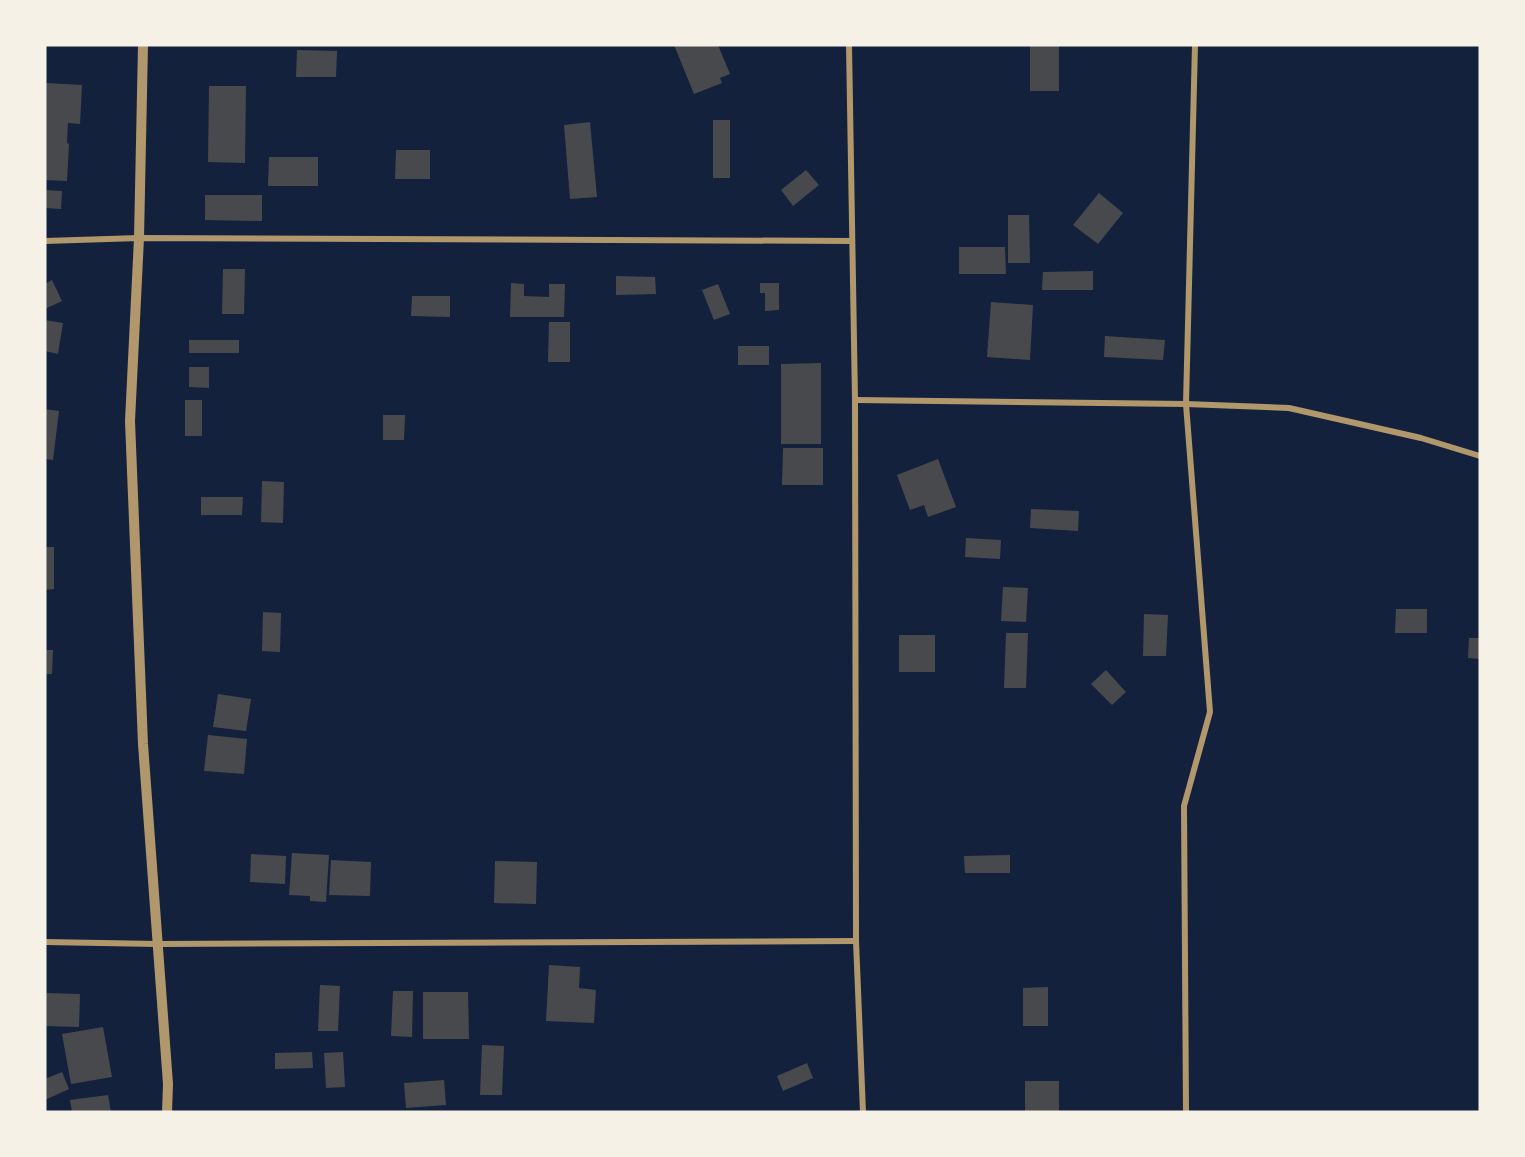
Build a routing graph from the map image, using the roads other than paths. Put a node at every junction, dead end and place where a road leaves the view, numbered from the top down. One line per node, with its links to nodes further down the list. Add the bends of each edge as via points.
1 (143, 45): 4 (street)
2 (849, 45): 6 (street)
3 (1195, 45): 8 (street)
4 (139, 238): 5 (street); 6 (street); 12 (street, via 130,421 142,744)
5 (45, 242)
6 (852, 242): 7 (street)
7 (855, 400): 8 (street); 10 (street)
8 (1186, 404): 9 (street, via 1289,408 1421,438); 15 (street, via 1210,712 1184,806)
9 (1480, 456)
10 (856, 941): 12 (street); 14 (street)
11 (45, 942): 12 (street)
12 (157, 944): 13 (street)
13 (167, 1112)
14 (863, 1112)
15 (1186, 1112)

